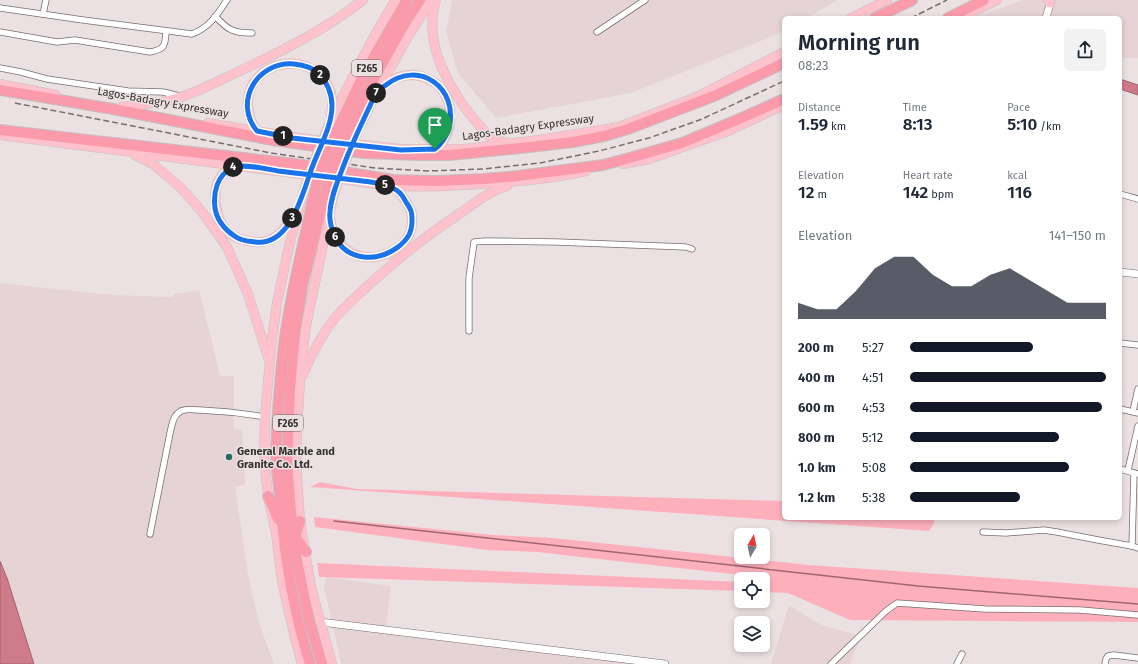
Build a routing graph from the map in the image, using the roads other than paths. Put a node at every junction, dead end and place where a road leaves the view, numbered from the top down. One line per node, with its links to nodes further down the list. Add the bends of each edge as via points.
1 (46, 0): 16 (street)
2 (227, 0): 17 (street)
3 (363, 0): 33 (main road, via 347,13 284,50)
4 (396, 0): 37 (main road)
5 (407, 0): 41 (highway, F265)
6 (420, 0): 42 (highway, F265, via 372,82)
7 (431, 0): 32 (main road)
8 (436, 0): 43 (main road, via 432,25 434,42 448,79 470,115 488,135)
9 (645, 0): 25 (street)
10 (887, 0): 18 (main road)
11 (912, 0): 19 (highway)
12 (984, 0): 20 (highway)
13 (997, 0): 21 (main road)
14 (1050, 1): 22 (street)
15 (0, 8): 16 (street)
16 (43, 14): 23 (street)
17 (215, 16): 23 (street, via 206,27 192,34); 26 (street, via 222,24 236,32)
18 (855, 16)
19 (879, 16)
20 (952, 16)
21 (965, 16)
22 (1046, 16)
23 (166, 31): 24 (street, via 164,47 150,52 75,40 57,42)
24 (0, 32)
25 (596, 32)
26 (252, 33)
27 (782, 53): 43 (main road, Lagos-Badagry Expressway, via 696,97 619,127)
28 (782, 63): 31 (highway, Lagos-Badagry Expressway, via 714,96 604,136 573,142 450,155 364,153 280,141)
29 (0, 68): 33 (street, via 47,80 128,91 163,92)
30 (0, 84): 36 (main road, Lagos-Badagry Expressway)
31 (0, 90)
32 (378, 90): 42 (main road); 44 (main road, via 391,80 410,75 421,76 440,86 446,94 451,112 447,134)
33 (182, 97): 36 (main road, via 152,104)
34 (782, 100): 38 (highway, via 682,142 603,165 518,176 436,181 393,180 296,164)
35 (782, 106): 47 (main road, via 728,132 649,159)
36 (121, 107): 39 (main road, Lagos-Badagry Expressway)
37 (331, 118): 39 (main road, via 331,93 320,74 302,65 275,66 255,81 250,91 249,113); 41 (main road)
38 (0, 130)
39 (257, 131): 44 (main road, Lagos-Badagry Expressway, via 292,138 401,150)
40 (0, 135): 45 (main road)
41 (328, 138): 48 (highway, F265, bridge)
42 (348, 142): 49 (highway, F265, bridge)
43 (507, 143): 44 (main road, Lagos-Badagry Expressway, via 464,149)
44 (435, 149)
45 (120, 150): 46 (main road); 61 (main road, via 153,164 182,189 203,214 226,247 248,294)
46 (245, 166): 50 (main road); 53 (main road, via 234,167 224,173 216,186 215,208 227,232 240,240 261,243 279,235 288,226)
47 (530, 180): 50 (main road, via 465,186); 63 (main road, via 491,192 442,225 363,290 335,319 317,345 303,376)
48 (312, 181): 53 (main road); 71 (highway, F265, via 284,343 276,454)
49 (333, 183): 54 (main road); 74 (highway, F265, via 305,276 295,331 287,462)
50 (384, 185): 54 (main road, via 402,194 412,212 412,228 407,239 388,254 372,258 349,252 334,234)
51 (1122, 195): 52 (street)
52 (1138, 199)
53 (300, 204): 61 (main road, via 277,303)
54 (329, 214): 63 (main road, via 306,326)
55 (692, 249): 58 (street, via 557,242 474,242 469,278)
56 (1122, 272): 57 (street)
57 (1138, 274)
58 (469, 331)
59 (1122, 343): 60 (street)
60 (1138, 345)
61 (270, 362): 66 (main road)
62 (1138, 389): 65 (street)
63 (300, 392): 74 (main road)
64 (1122, 409): 65 (street)
65 (1136, 412)
66 (265, 417): 72 (main road, via 264,458); 76 (street, via 238,412 186,409 176,415 170,433)
67 (1138, 426): 69 (street)
68 (1122, 469): 69 (street)
69 (1128, 470): 70 (street)
70 (1136, 473): 77 (street)
71 (280, 494): 73 (highway); 74 (highway, F265)
72 (268, 496): 73 (highway); 74 (main road)
73 (275, 510): 74 (highway)
74 (289, 530): 78 (highway); 78 (main road); 83 (main road, via 282,581); 84 (highway, F265, via 296,614)
75 (983, 532): 77 (street, via 1044,530)
76 (150, 534)
77 (1135, 547)
78 (300, 552): 80 (main road); 85 (highway, via 309,620)
79 (1138, 615): 88 (street, via 1080,610 985,609 897,603)
80 (320, 622): 86 (main road); 87 (street)
81 (962, 654): 89 (street)
82 (1138, 658): 90 (street, via 1108,656)
83 (302, 664)
84 (310, 664)
85 (322, 664)
86 (332, 664)
87 (665, 664)
88 (831, 664)
89 (957, 664)
90 (1105, 664)

